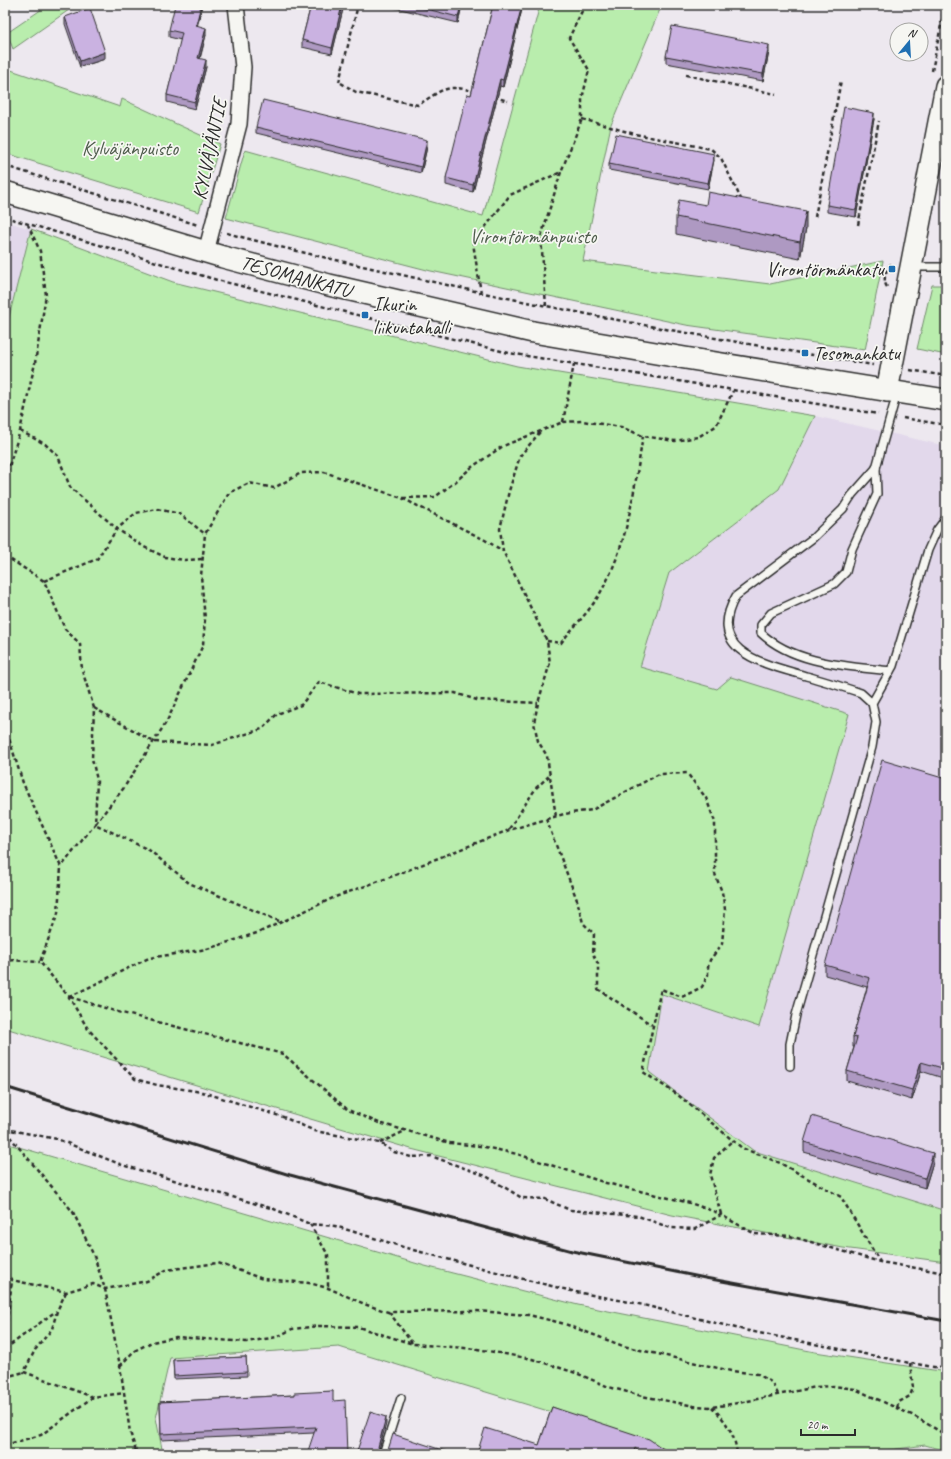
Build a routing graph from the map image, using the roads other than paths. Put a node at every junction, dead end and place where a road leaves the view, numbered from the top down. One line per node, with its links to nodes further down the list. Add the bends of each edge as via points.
1 (236, 5): 4 (street, KYLVÄJÄNTIE, via 243,67 239,124)
2 (946, 86): 5 (main road)
3 (5, 192): 4 (main road, TESOMANKATU)
4 (206, 252): 7 (main road, TESOMANKATU, via 329,285 533,332)
5 (911, 266): 6 (lane); 7 (main road, via 891,367)
6 (946, 268)
7 (892, 392): 8 (main road, TESOMANKATU); 9 (lane)
8 (946, 400)
9 (876, 468): 11 (lane, via 877,494 852,549 846,572 834,584 771,613 761,625 761,633 772,643 808,657 842,665); 12 (lane, via 843,509 813,538 736,596 728,609 727,629 735,645 748,657 861,693)
10 (946, 518): 11 (lane, via 928,550)
11 (890, 671): 12 (lane)
12 (872, 703): 13 (lane, via 876,722 872,747 796,1015 790,1044)
13 (790, 1066)
14 (401, 1398): 15 (lane)
15 (383, 1454)

